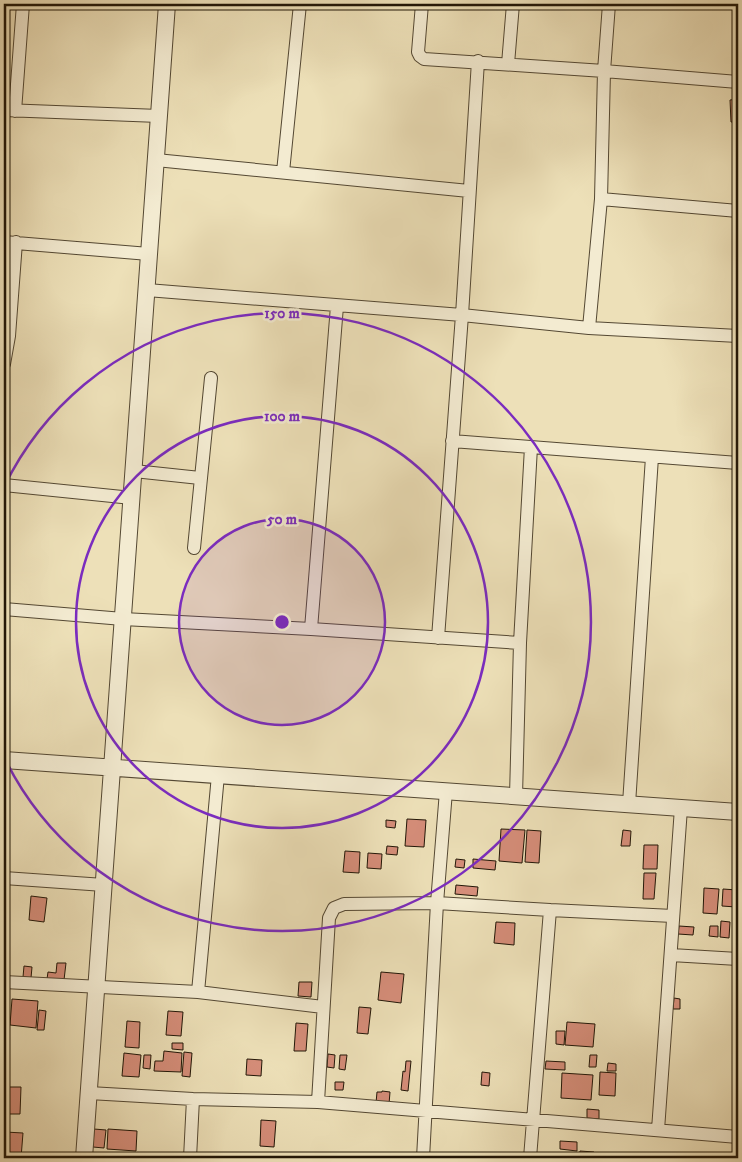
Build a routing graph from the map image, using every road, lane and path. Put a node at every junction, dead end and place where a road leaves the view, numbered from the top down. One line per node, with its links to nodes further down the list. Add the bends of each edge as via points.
1 (23, 4): 11 (street)
2 (167, 4): 12 (street)
3 (300, 4): 14 (street)
4 (422, 4): 7 (street, via 420,56 424,59)
5 (513, 4): 8 (street)
6 (609, 4): 9 (street)
7 (478, 62): 8 (street); 15 (street)
8 (508, 64): 9 (street)
9 (604, 71): 10 (street); 16 (street)
10 (738, 82)
11 (10, 111): 12 (street)
12 (159, 116): 13 (street)
13 (156, 160): 14 (street); 19 (street)
14 (283, 172): 15 (street)
15 (469, 191): 22 (street)
16 (601, 199): 17 (street); 23 (street)
17 (738, 211)
18 (10, 242): 19 (street); 25 (street, via 9,336)
19 (149, 254): 20 (street)
20 (146, 290): 21 (street); 31 (street)
21 (337, 306): 22 (street); 38 (street)
22 (462, 315): 23 (street); 27 (street)
23 (589, 328): 24 (street)
24 (738, 336)
25 (4, 364)
26 (210, 378): 32 (street)
27 (452, 441): 28 (street); 39 (street)
28 (531, 447): 29 (street); 40 (street)
29 (652, 458): 30 (street); 46 (street)
30 (738, 463)
31 (134, 471): 32 (street); 34 (street)
32 (200, 478): 35 (street)
33 (4, 485): 34 (street)
34 (132, 498): 37 (street)
35 (194, 548)
36 (4, 609): 37 (street)
37 (123, 619): 38 (street); 42 (street)
38 (311, 628): 39 (street)
39 (438, 638): 40 (street)
40 (520, 643): 45 (street)
41 (4, 760): 42 (street)
42 (112, 768): 43 (street); 50 (street)
43 (218, 775): 44 (street); 58 (street)
44 (446, 791): 45 (street); 51 (street)
45 (516, 796): 46 (street)
46 (629, 804): 47 (street)
47 (681, 808): 48 (street); 53 (street)
48 (738, 812)
49 (4, 878): 50 (street)
50 (104, 885): 57 (street)
51 (437, 903): 52 (street); 59 (street, via 344,904 334,908 329,918); 63 (street)
52 (550, 910): 53 (street); 64 (street)
53 (673, 916): 54 (street)
54 (671, 955): 55 (street); 65 (street)
55 (738, 959)
56 (4, 982): 57 (street)
57 (96, 987): 58 (street); 60 (street)
58 (198, 992): 59 (street)
59 (322, 1007): 62 (street)
60 (89, 1092): 61 (street); 67 (street)
61 (194, 1098): 62 (street); 68 (street)
62 (318, 1102): 63 (street)
63 (427, 1110): 64 (street); 69 (street)
64 (532, 1120): 65 (street); 70 (street)
65 (658, 1130): 66 (street)
66 (738, 1137)
67 (84, 1158)
68 (190, 1158)
69 (423, 1158)
70 (530, 1158)

